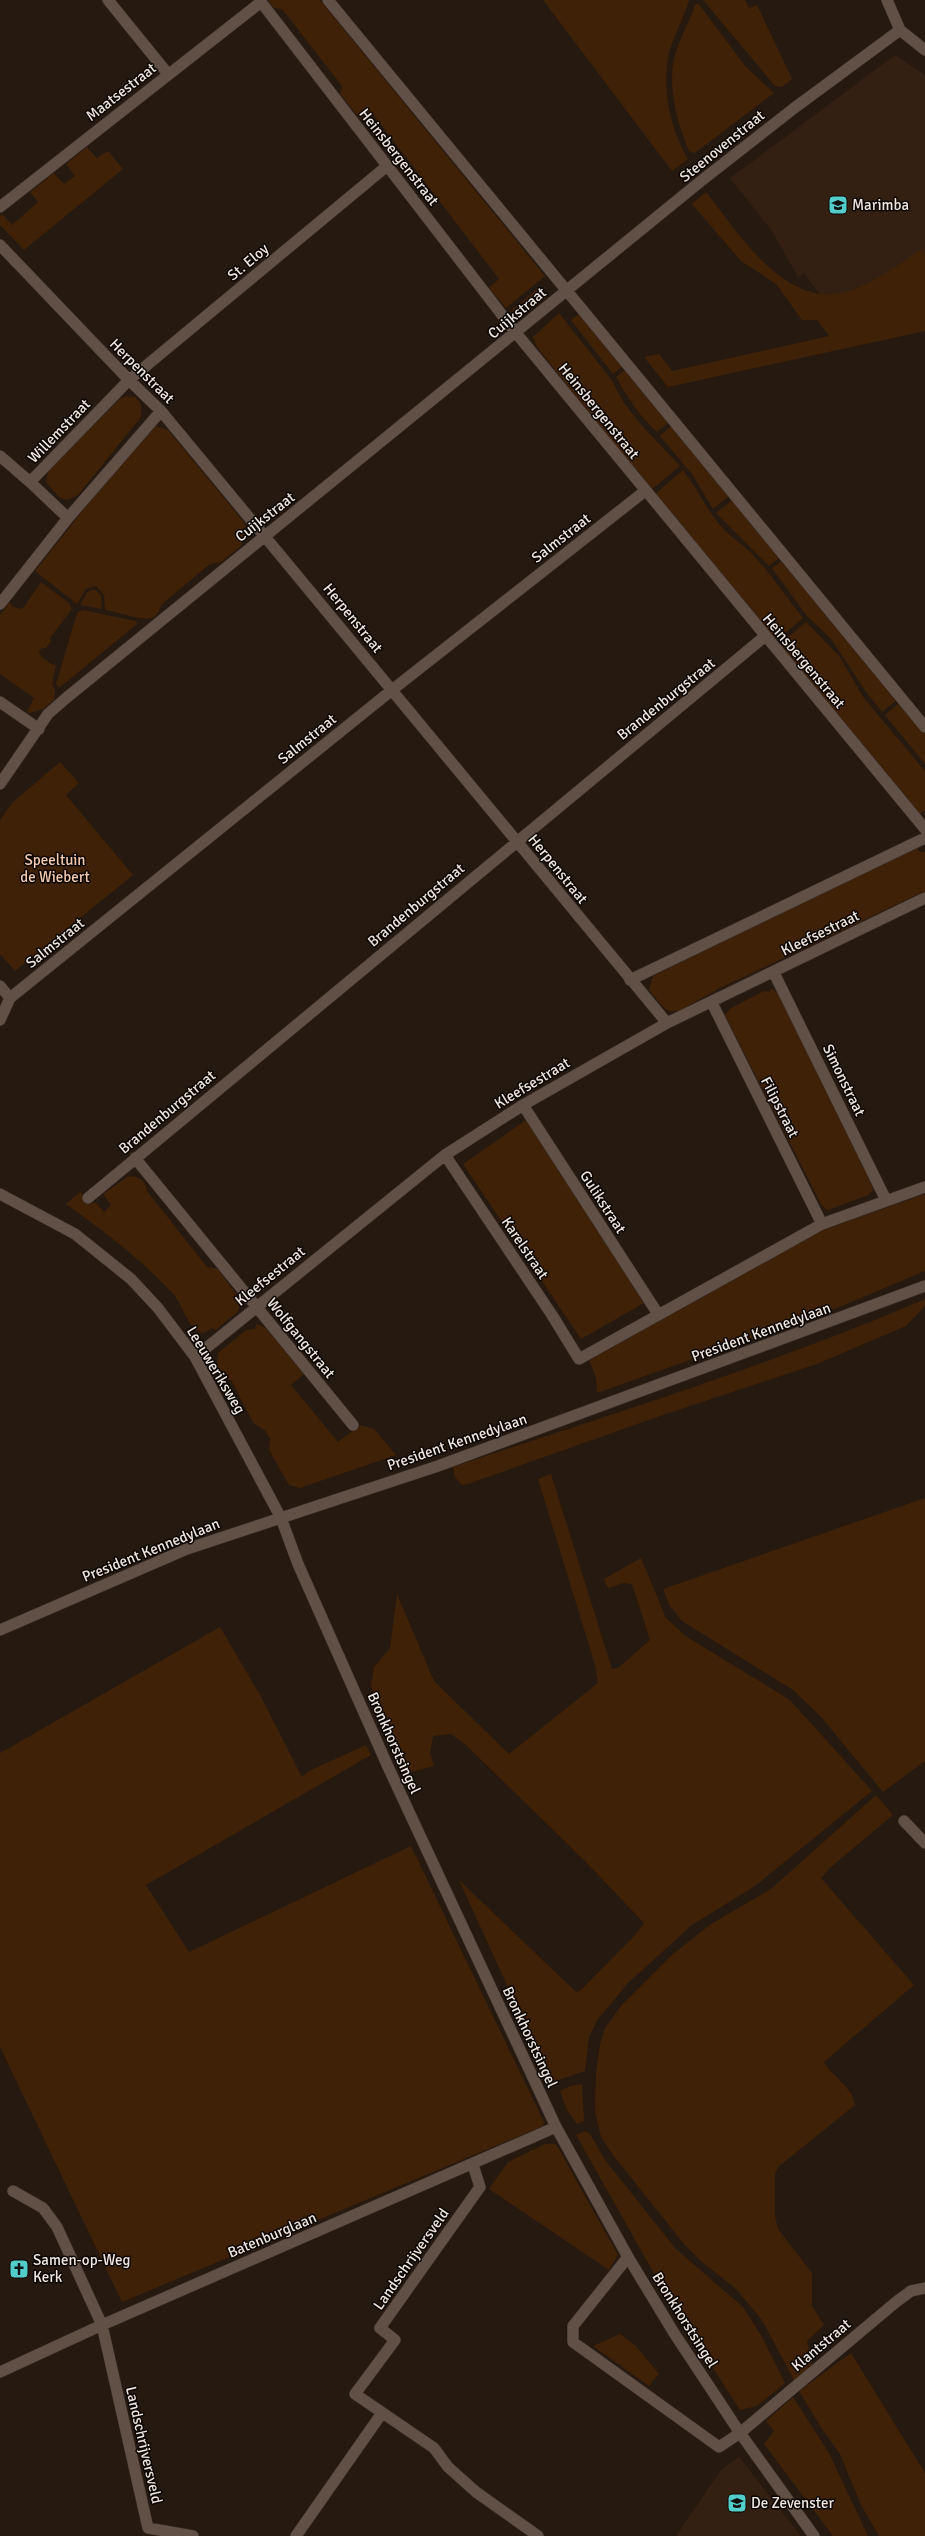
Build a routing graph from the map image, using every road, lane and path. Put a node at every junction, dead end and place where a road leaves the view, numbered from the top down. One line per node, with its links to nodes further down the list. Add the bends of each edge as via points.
1 (108, 0): 7 (street)
2 (328, 0): 11 (street)
3 (887, 0): 5 (street)
4 (261, 2): 7 (street, Maatsestraat); 8 (street, Heinsbergenstraat)
5 (900, 30): 6 (street); 11 (street, Steenovenstraat, via 793,109)
6 (925, 50)
7 (168, 74): 9 (street, Maatsestraat)
8 (387, 166): 12 (street, Heinsbergenstraat); 13 (street, St. Eloy)
9 (0, 207)
10 (0, 245): 13 (street, Herpenstraat)
11 (568, 291): 12 (street, Cuijkstraat); 24 (street)
12 (516, 333): 17 (street, Heinsbergenstraat); 19 (street, Cuijkstraat)
13 (129, 380): 14 (street, Herpenstraat); 16 (street, Willemstraat)
14 (161, 411): 18 (street); 19 (street, Herpenstraat)
15 (0, 456): 16 (street)
16 (30, 482): 18 (street, Willemstraat)
17 (645, 491): 21 (street, Heinsbergenstraat); 22 (street, Salmstraat)
18 (68, 518): 20 (street)
19 (267, 537): 22 (street, Herpenstraat); 25 (street, Cuijkstraat, via 65,699 48,714)
20 (0, 604)
21 (764, 637): 27 (street, Heinsbergenstraat); 29 (street, Brandenburgstraat)
22 (392, 690): 29 (street, Herpenstraat); 34 (street, Salmstraat)
23 (0, 702): 25 (street)
24 (925, 727)
25 (39, 728): 26 (street, Cuijkstraat)
26 (0, 784)
27 (925, 829)
28 (925, 838): 32 (street)
29 (516, 841): 32 (street, Herpenstraat); 40 (street, Brandenburgstraat)
30 (925, 898): 31 (street, Kleefsestraat)
31 (774, 972): 35 (street, Kleefsestraat); 44 (street, Simonstraat)
32 (630, 980): 37 (street, Herpenstraat)
33 (0, 986): 34 (street)
34 (10, 998): 36 (street, Salmstraat)
35 (712, 1003): 37 (street, Kleefsestraat); 45 (street, Filipstraat)
36 (0, 1020)
37 (667, 1023): 38 (street, Kleefsestraat)
38 (523, 1105): 39 (street, Kleefsestraat); 48 (street, Gulikstraat)
39 (445, 1155): 47 (street, Kleefsestraat); 48 (street, Karelstraat, via 579,1359)
40 (136, 1158): 43 (street, Brandenburgstraat); 47 (street, Wolfgangstraat)
41 (925, 1187): 44 (street)
42 (0, 1194): 49 (street, Leeuweriksweg, via 75,1234 113,1263 158,1308)
43 (88, 1198)
44 (886, 1200): 45 (street)
45 (822, 1224): 48 (street)
46 (925, 1286): 51 (street, President Kennedylaan, via 438,1466)
47 (257, 1306): 49 (street, Kleefsestraat); 50 (street, Wolfgangstraat)
48 (658, 1314)
49 (195, 1357): 51 (street, Leeuweriksweg)
50 (353, 1425)
51 (281, 1518): 52 (street, President Kennedylaan, via 187,1549); 55 (street, Bronkhorstsingel, via 298,1564 392,1776)
52 (0, 1630)
53 (904, 1821): 54 (street)
54 (925, 1843)
55 (556, 2127): 56 (street, Batenburglaan); 58 (street, Bronkhorstsingel)
56 (473, 2165): 60 (street, Batenburglaan); 62 (street, Landschrijversveld, via 480,2186 380,2328 395,2340 356,2394)
57 (13, 2191): 60 (street, Landschrijversveld, via 43,2208 57,2227)
58 (628, 2257): 63 (street, Bronkhorstsingel); 63 (street, via 572,2326 573,2342 719,2447)
59 (925, 2288): 63 (street, Klantstraat, via 911,2291 896,2302)
60 (102, 2325): 61 (street, Batenburglaan); 64 (street, Landschrijversveld)
61 (0, 2372)
62 (382, 2413): 66 (street); 67 (street, Landschrijversveld, via 434,2448 448,2467 476,2492)
63 (740, 2433): 68 (street, Bronkhorstsingel)
64 (148, 2532): 65 (street, Landschrijversveld)
65 (193, 2536)
66 (296, 2536)
67 (538, 2536)
68 (814, 2536)

